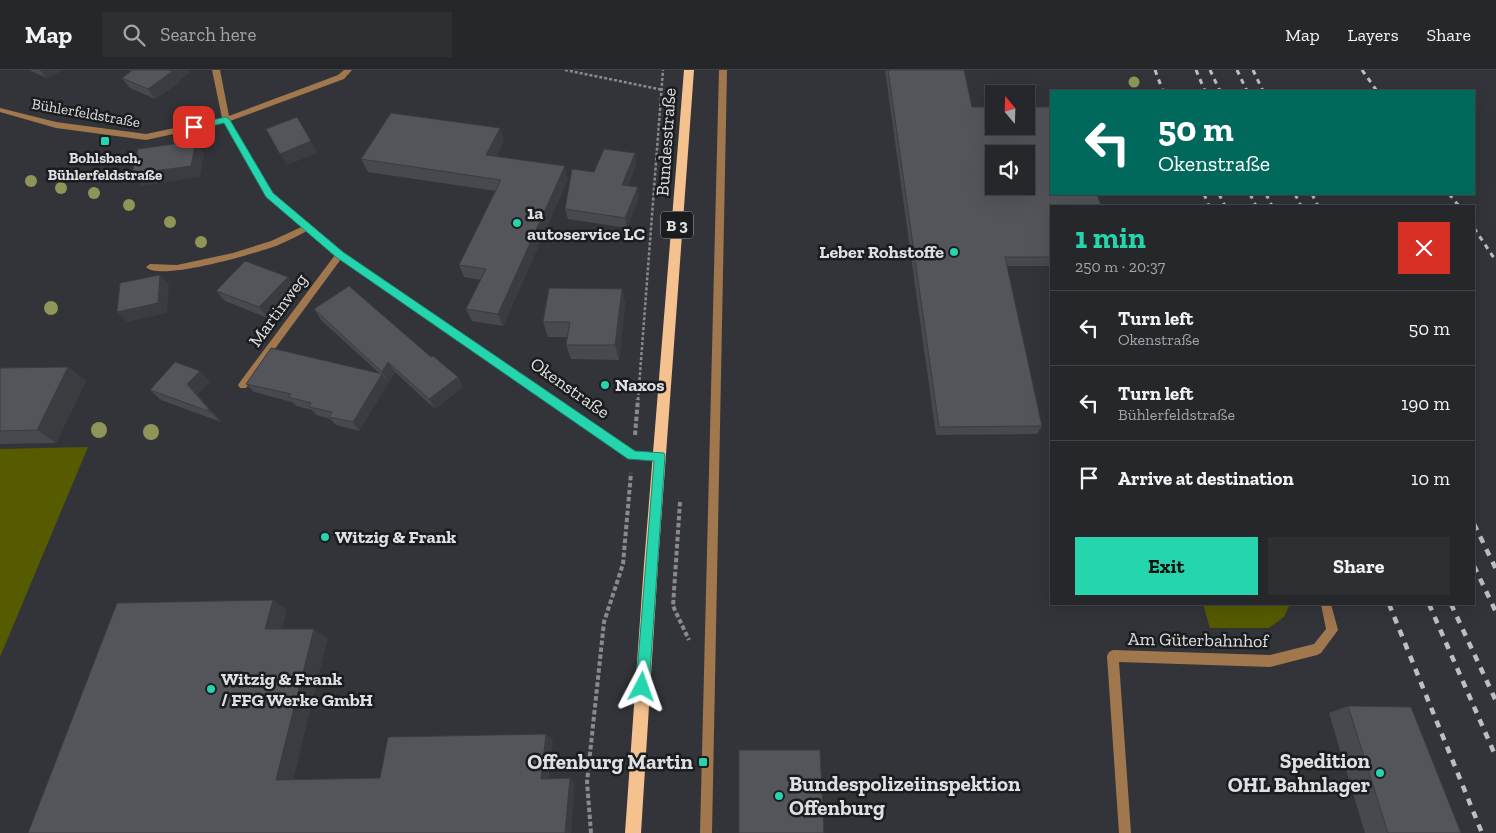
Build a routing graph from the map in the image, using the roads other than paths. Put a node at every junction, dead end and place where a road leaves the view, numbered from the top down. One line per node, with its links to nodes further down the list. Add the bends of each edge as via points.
1 (216, 70): 6 (street, Okenstraße)
2 (348, 70): 6 (street, Bühlerfeldstraße, via 341,77)
3 (689, 70): 11 (main road, Bundesstraße / B 3)
4 (723, 70): 14 (street)
5 (0, 110): 6 (street, Bühlerfeldstraße, via 56,124 146,137)
6 (226, 120): 7 (street, Okenstraße, via 270,195)
7 (308, 227): 8 (street, Okenstraße); 9 (street, via 274,243 233,256 177,268)
8 (340, 254): 10 (street, Martinweg); 11 (street, Okenstraße, via 632,456)
9 (150, 267)
10 (243, 385)
11 (660, 456): 13 (main road, B 3)
12 (1326, 605): 15 (street, Am Güterbahnhof, via 1332,630 1317,649 1270,662 1114,656)
13 (633, 833)
14 (706, 833)
15 (1125, 833)

